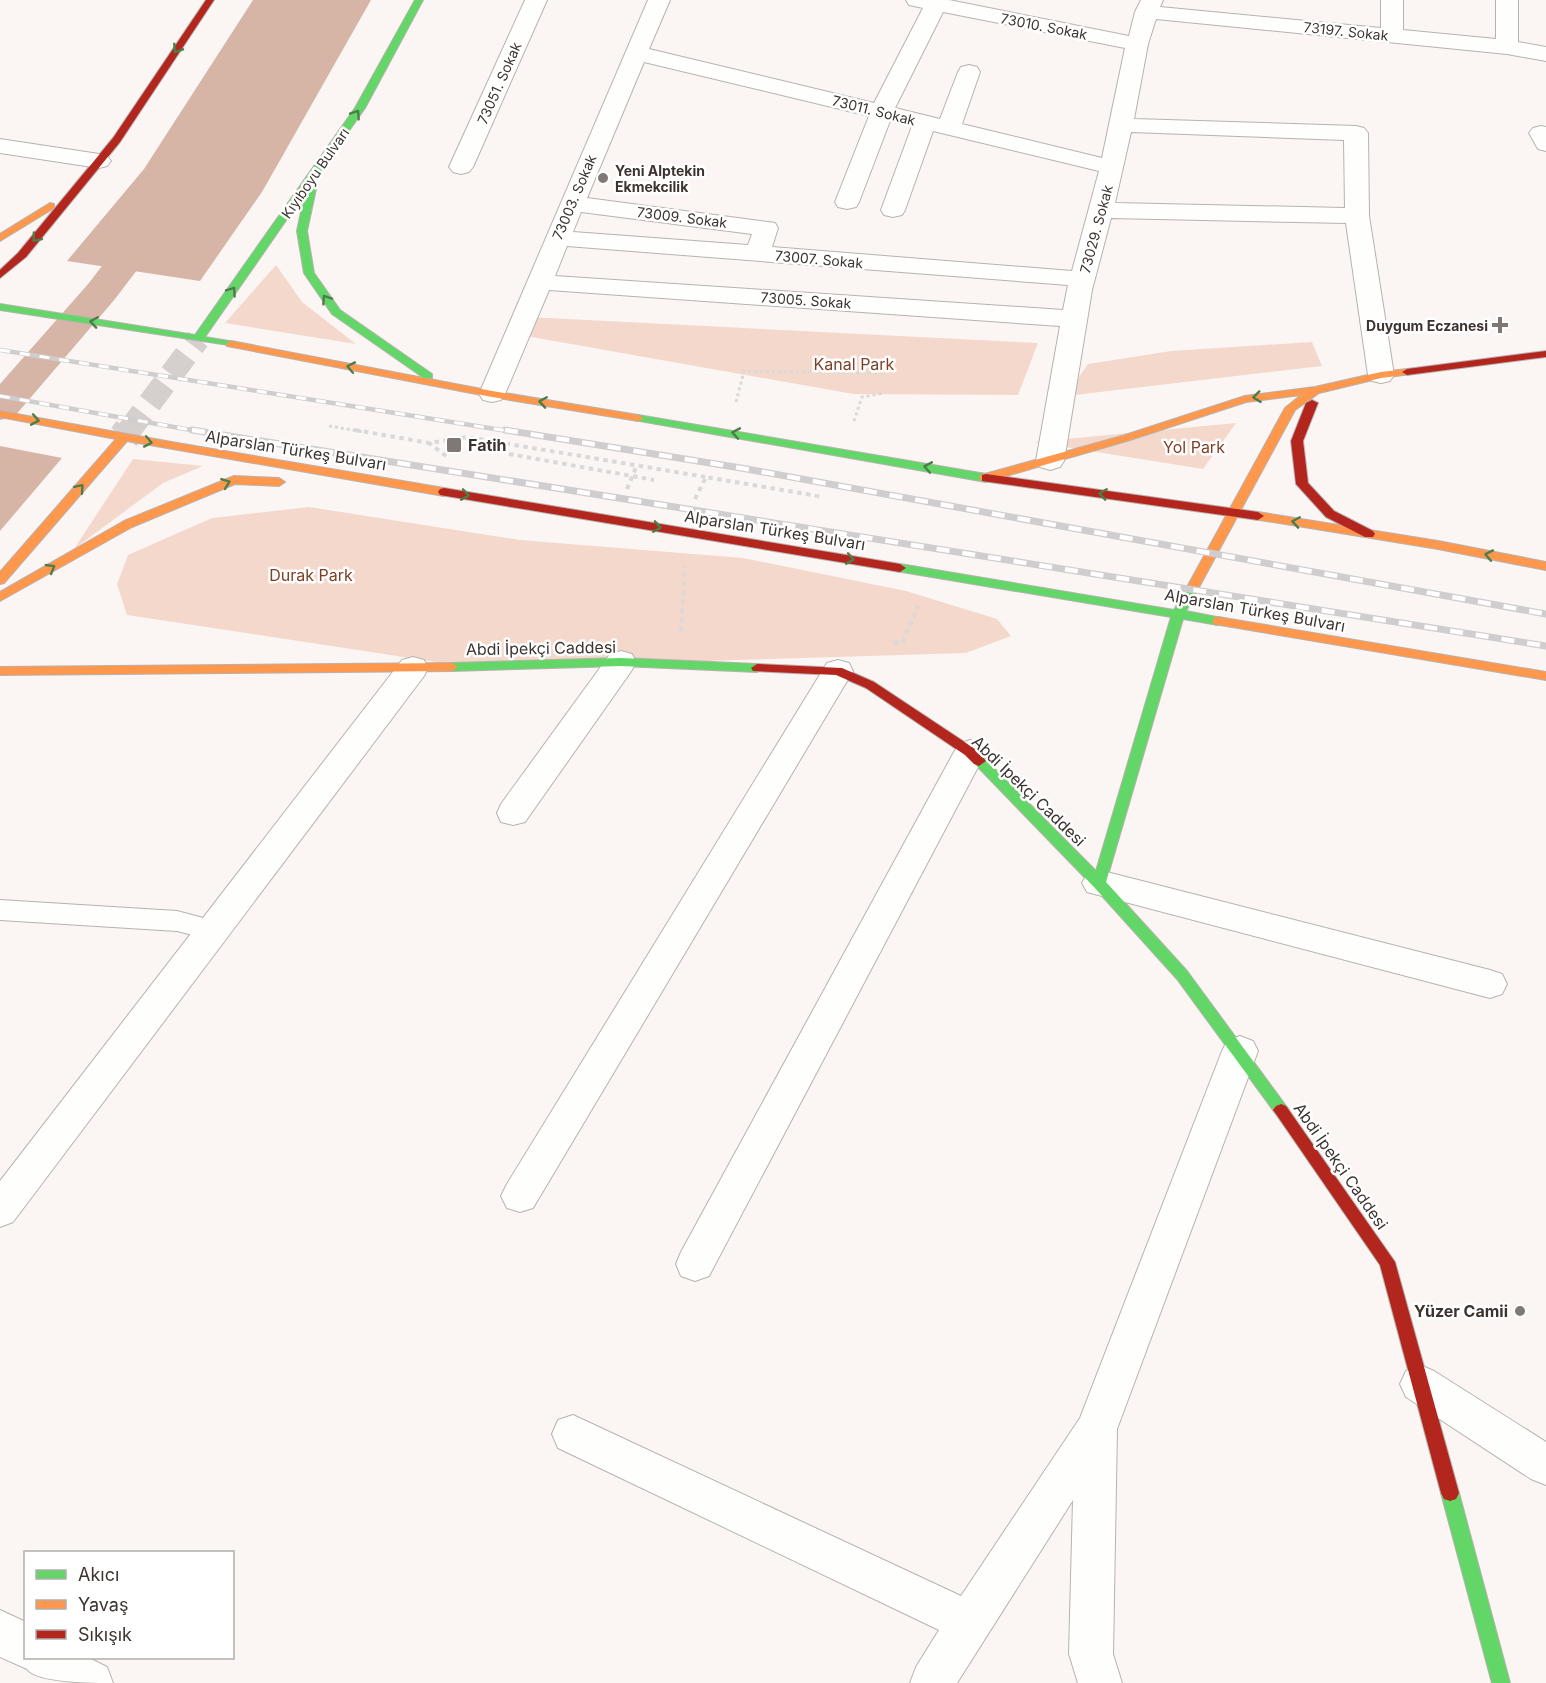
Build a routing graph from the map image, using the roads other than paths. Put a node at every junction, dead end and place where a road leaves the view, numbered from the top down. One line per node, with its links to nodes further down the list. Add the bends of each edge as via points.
1 (210, 0): 20 (main road, one-way to 20)
2 (419, 0): 23 (main road, Kıyıboyu Bulvarı, one-way to 2, via 360,108)
3 (536, 0): 21 (street, 73051. Sokak)
4 (658, 0): 12 (street, 73003. Sokak)
5 (1392, 0): 9 (street)
6 (1507, 0): 11 (street)
7 (927, 2): 10 (street, 73010. Sokak); 15 (street)
8 (1149, 6): 9 (street, 73197. Sokak); 10 (street, 73029. Sokak)
9 (1392, 36): 11 (street, 73197. Sokak)
10 (1137, 44): 17 (street, 73029. Sokak)
11 (1507, 47): 13 (street, 73197. Sokak)
12 (636, 52): 15 (street, 73011. Sokak); 26 (street, 73003. Sokak)
13 (1546, 54)
14 (969, 72): 18 (street)
15 (882, 111): 16 (street, 73011. Sokak); 25 (street)
16 (925, 122): 18 (street, 73011. Sokak); 27 (street)
17 (1120, 125): 22 (street, 73029. Sokak); 29 (street, via 1356,133)
18 (949, 128): 22 (street, 73011. Sokak)
19 (0, 146): 20 (street)
20 (99, 161): 24 (main road)
21 (461, 167)
22 (1112, 167): 28 (street, 73029. Sokak)
23 (314, 175): 38 (main road, Kıyıboyu Bulvarı, one-way to 23); 41 (main road, one-way to 23, via 336,312 309,273 302,231)
24 (79, 186): 30 (main road); 33 (main road, one-way to 33, via 22,255)
25 (847, 202)
26 (571, 203): 31 (street, 73003. Sokak); 32 (street, 73009. Sokak, via 766,228)
27 (893, 210)
28 (1100, 210): 29 (street); 34 (street, 73029. Sokak)
29 (1357, 216): 40 (street)
30 (0, 238)
31 (557, 238): 32 (street, 73007. Sokak); 35 (street, 73003. Sokak)
32 (757, 254): 34 (street, 73007. Sokak)
33 (0, 275)
34 (1082, 279): 37 (street, 73029. Sokak)
35 (538, 282): 37 (street, 73005. Sokak); 43 (street, 73003. Sokak)
36 (0, 307): 38 (main road, one-way to 36)
37 (1074, 319): 46 (street, 73029. Sokak)
38 (198, 339): 41 (main road, one-way to 38)
39 (1546, 354): 40 (main road)
40 (1381, 375): 42 (main road)
41 (439, 384): 43 (main road)
42 (1315, 390): 46 (main road, one-way to 46, via 1245,399); 51 (main road, via 1292,408); 52 (main road, via 1297,441 1302,484 1330,514)
43 (492, 394): 47 (main road, one-way to 43)
44 (0, 414): 45 (main road, Alparslan Türkeş Bulvarı, one-way to 45)
45 (124, 437): 50 (main road, Alparslan Türkeş Bulvarı, one-way to 50); 54 (main road, one-way to 45)
46 (1050, 461): 47 (main road)
47 (985, 478): 51 (main road, one-way to 47)
48 (290, 483): 55 (main road, one-way to 48, via 128,524 234,480)
49 (313, 484): 50 (main road)
50 (438, 491): 56 (main road, Alparslan Türkeş Bulvarı, one-way to 56)
51 (1233, 512): 52 (main road, one-way to 51); 56 (main road)
52 (1369, 534): 53 (main road, one-way to 52)
53 (1546, 566)
54 (0, 580)
55 (0, 597)
56 (1178, 614): 61 (main road, Alparslan Türkeş Bulvarı); 64 (main road)
57 (621, 663): 58 (main road, Abdi İpekçi Caddesi); 59 (main road, Abdi İpekçi Caddesi); 63 (street)
58 (413, 668): 60 (main road, Abdi İpekçi Caddesi); 66 (street)
59 (838, 670): 62 (main road, Abdi İpekçi Caddesi, via 870,685); 69 (street)
60 (0, 671)
61 (1546, 676)
62 (970, 752): 64 (main road, Abdi İpekçi Caddesi); 71 (street)
63 (513, 813)
64 (1100, 883): 67 (street); 68 (main road, Abdi İpekçi Caddesi, via 1182,975)
65 (0, 910): 66 (lane, via 177,921)
66 (213, 930): 70 (street)
67 (1490, 984)
68 (1240, 1051): 72 (main road, Abdi İpekçi Caddesi, via 1387,1262); 73 (street)
69 (520, 1197)
70 (0, 1210)
71 (695, 1264)
72 (1420, 1384): 75 (street); 83 (main road, Abdi İpekçi Caddesi)
73 (1096, 1429): 76 (street); 82 (street, via 1091,1654)
74 (573, 1434): 76 (street)
75 (1546, 1465)
76 (969, 1622): 81 (street)
77 (0, 1632): 78 (street)
78 (24, 1646)
79 (47, 1659): 80 (street)
80 (91, 1683)
81 (932, 1683)
82 (1100, 1683)
83 (1501, 1683)

